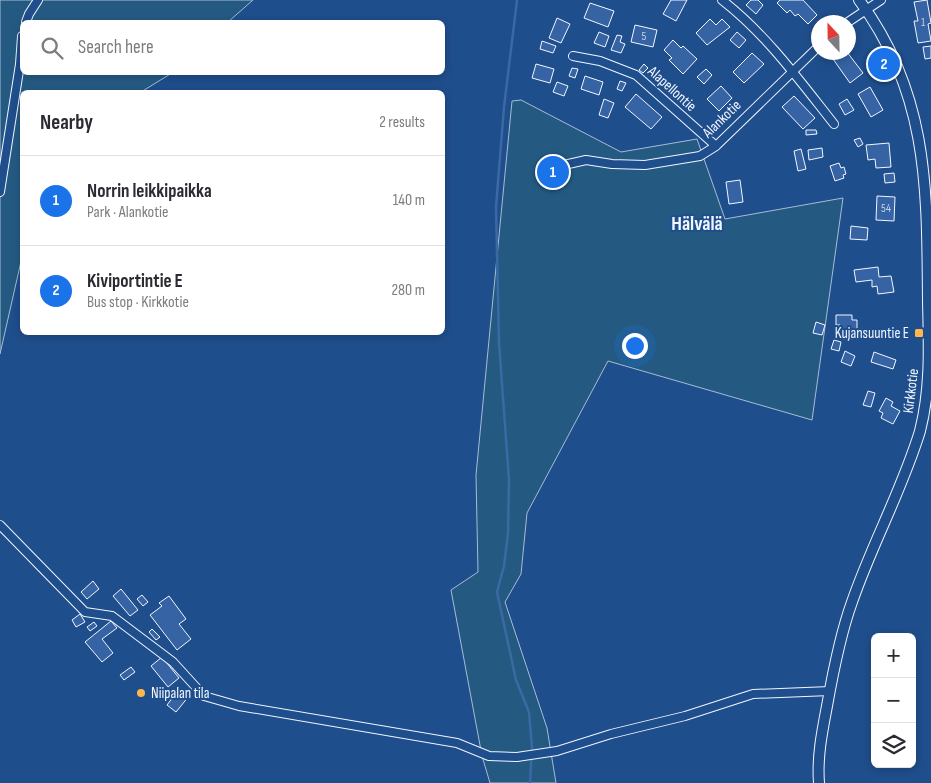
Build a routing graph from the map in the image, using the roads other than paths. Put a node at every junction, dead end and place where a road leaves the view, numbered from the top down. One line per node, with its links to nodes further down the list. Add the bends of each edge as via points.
1 (38, 0): 7 (street)
2 (722, 0): 11 (street, via 738,12)
3 (859, 0): 5 (street, Kirkkotie)
4 (881, 0): 5 (street)
5 (866, 9): 6 (street); 16 (street, Kirkkotie, via 901,76 920,135 926,184)
6 (856, 16)
7 (27, 20)
8 (811, 53): 11 (street, Alankotie)
9 (573, 56): 13 (street, Alapellontie, via 600,61 636,74)
10 (20, 64): 15 (street)
11 (792, 70): 12 (street); 13 (street, Alankotie)
12 (834, 124)
13 (716, 146): 14 (street, Alankotie, via 700,156 644,165 586,160)
14 (564, 165)
15 (0, 192)
16 (930, 322): 18 (street, Kirkkotie, via 926,410 909,462 851,605)
17 (0, 525): 18 (street, via 85,612 112,616 174,662 204,696 239,706 457,743 489,756 517,757 557,751 753,694)
18 (830, 691): 19 (street, Kirkkotie, via 819,747)
19 (819, 783)

